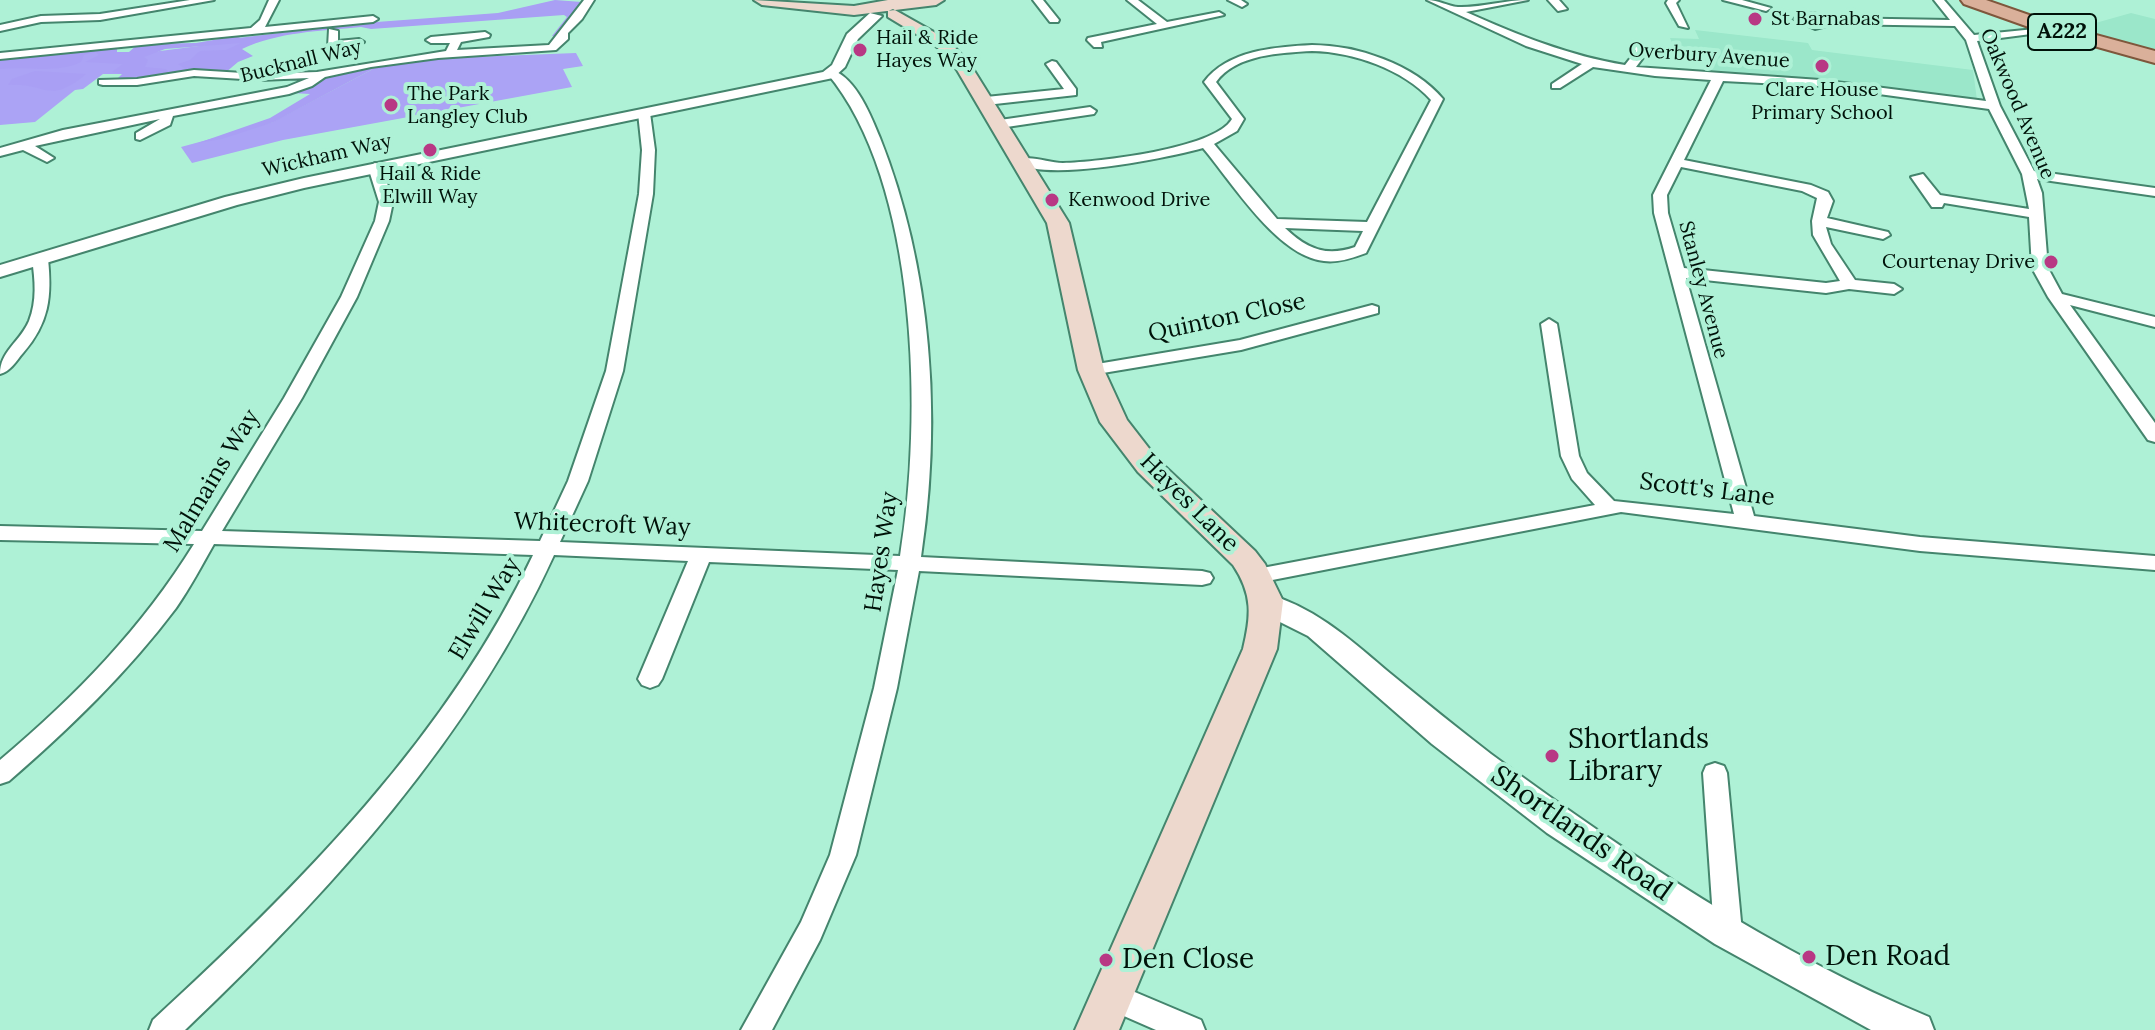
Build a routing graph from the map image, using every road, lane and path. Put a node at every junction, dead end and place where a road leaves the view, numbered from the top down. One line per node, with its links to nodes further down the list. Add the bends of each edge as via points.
1 (209, 0): 15 (street)
2 (274, 0): 29 (street)
3 (589, 0): 39 (street, Bucknall Way, via 554,47)
4 (762, 0): 17 (main road)
5 (936, 0): 17 (main road)
6 (1038, 0): 22 (street)
7 (1132, 0): 25 (street)
8 (1432, 0): 20 (street, Overbury Avenue)
9 (1523, 0): 20 (street)
10 (1553, 0): 19 (street)
11 (1674, 0): 26 (street)
12 (1728, 0): 18 (street)
13 (1939, 0): 24 (street, Oakwood Avenue)
14 (1970, 0): 41 (main road, A222)
15 (180, 6): 28 (street)
16 (367, 7): 29 (street, via 362,13 373,19)
17 (881, 8): 46 (street, via 852,37); 51 (main road, Hayes Lane, via 942,43)
18 (1766, 8)
19 (1562, 9)
20 (1454, 10): 42 (street, Overbury Avenue, via 1530,44)
21 (1219, 15): 25 (street)
22 (1054, 20)
23 (1831, 21): 24 (street)
24 (1959, 23): 34 (street, Oakwood Avenue)
25 (1163, 24): 37 (street, via 1092,40)
26 (1684, 26)
27 (173, 27): 33 (street)
28 (0, 28)
29 (256, 28): 33 (street)
30 (333, 31): 44 (street, via 332,45 361,38)
31 (2031, 31): 34 (street)
32 (485, 35): 36 (street)
33 (165, 38): 40 (street)
34 (1971, 39): 52 (street, Oakwood Avenue)
35 (431, 40): 36 (street)
36 (457, 40): 39 (street)
37 (1098, 45)
38 (1636, 46): 45 (street, via 1642,51)
39 (450, 54): 44 (street, Bucknall Way)
40 (0, 56)
41 (2155, 57)
42 (1591, 63): 45 (street, Overbury Avenue); 50 (street)
43 (1052, 64): 51 (street, via 1072,92)
44 (365, 65): 47 (street, Bucknall Way)
45 (1628, 69): 48 (street, Overbury Avenue)
46 (833, 73): 55 (street, Wickham Way); 92 (street, Hayes Way, via 869,128 911,267 918,327 920,451)
47 (321, 74): 49 (street, via 194,73); 54 (street, Bucknall Way, via 298,87)
48 (1716, 77): 52 (street, Overbury Avenue, via 1820,83); 62 (street, Stanley Avenue)
49 (103, 82)
50 (1556, 86)
51 (986, 101): 56 (main road, Hayes Lane)
52 (1994, 106): 66 (street, Oakwood Avenue)
53 (1090, 111): 56 (street)
54 (167, 112): 57 (street, via 166,122); 59 (street, Bucknall Way)
55 (644, 113): 63 (street, Wickham Way); 90 (street, Elwill Way, via 649,155 628,319 585,462)
56 (1000, 124): 65 (main road, Hayes Lane)
57 (140, 136)
58 (1206, 143): 64 (street, via 1165,154); 71 (street); 72 (street, via 1233,128 1238,119 1210,82 1213,74 1234,61 1323,47 1356,53 1425,87 1437,104)
59 (24, 145): 60 (street, Bucknall Way); 61 (street)
60 (0, 152)
61 (47, 158)
62 (1674, 162): 70 (street, via 1815,191 1826,201); 76 (street, Stanley Avenue, via 1660,195)
63 (375, 167): 74 (street, Wickham Way, via 231,201); 89 (street, Malmains Way, via 386,202 349,297)
64 (1061, 167): 65 (street); 65 (street)
65 (1028, 172): 84 (main road, Hayes Lane, via 1058,223)
66 (2029, 174): 68 (street); 69 (street, Oakwood Avenue)
67 (1918, 177): 69 (street, via 1937,201)
68 (2155, 192)
69 (2035, 214): 79 (street, Oakwood Avenue, via 2040,268)
70 (1819, 221): 73 (street); 77 (street, via 1817,232)
71 (1273, 223): 72 (street); 72 (street, via 1298,250 1325,257 1361,250)
72 (1372, 227)
73 (1883, 235)
74 (40, 259): 75 (street, Wickham Way); 83 (street, via 42,311 35,328)
75 (0, 271)
76 (1677, 272): 77 (street, via 1826,288); 87 (street, Stanley Avenue)
77 (1849, 284): 78 (street)
78 (1894, 289)
79 (2056, 297): 81 (street); 85 (street, Oakwood Avenue)
80 (1372, 310): 84 (street, Quinton Close, via 1241,345)
81 (2155, 322)
82 (1549, 324): 86 (street, via 1570,456 1579,475)
83 (0, 369)
84 (1091, 370): 96 (main road, Hayes Lane, via 1114,422 1148,466 1219,531)
85 (2155, 436)
86 (1608, 507): 87 (street, Scott's Lane, via 1636,506); 96 (street, Scott's Lane)
87 (1746, 522): 93 (street, Scott's Lane, via 1920,544)
88 (0, 533): 89 (street, Whitecroft Way)
89 (209, 537): 90 (street, Whitecroft Way); 99 (street, Malmains Way, via 170,600 126,655 59,724)
90 (550, 550): 91 (street, Whitecroft Way); 103 (street, Elwill Way, via 491,653 383,808 229,972)
91 (701, 555): 92 (street, Whitecroft Way); 97 (street)
92 (912, 563): 94 (street, Whitecroft Way); 104 (street, Hayes Way, via 839,866 796,963)
93 (2148, 563): 95 (street)
94 (1202, 578)
95 (2155, 580)
96 (1264, 590): 100 (street, Shortlands Road, via 1559,823); 101 (main road, via 1260,649)
97 (650, 679)
98 (1715, 773): 100 (street)
99 (0, 774)
100 (1728, 932): 102 (street, Shortlands Road)
101 (1104, 1013): 105 (street)
102 (1866, 1019): 106 (street, Shortlands Road)
103 (164, 1030)
104 (756, 1030)
105 (1190, 1030)
106 (1915, 1030)

